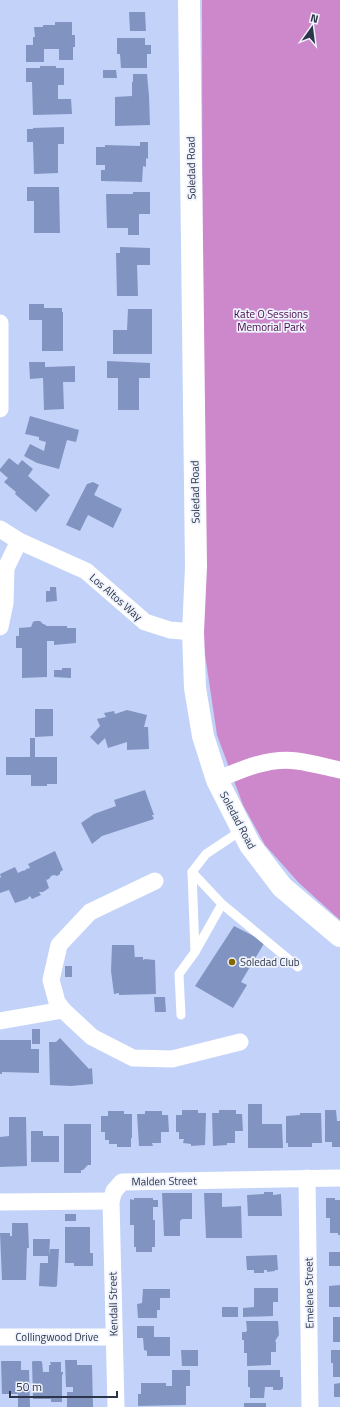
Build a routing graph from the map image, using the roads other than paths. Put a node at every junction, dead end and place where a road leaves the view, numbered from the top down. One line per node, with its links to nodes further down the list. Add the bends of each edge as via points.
1 (190, 0): 7 (street, Soledad Road, via 196,567)
2 (0, 323): 3 (street)
3 (0, 409)
4 (0, 529): 5 (street, Los Altos Way)
5 (19, 541): 6 (street, via 6,568 5,603); 7 (street, Los Altos Way, via 86,571 145,622 170,630)
6 (0, 627)
7 (194, 632): 9 (street, Soledad Road, via 195,688 204,736)
8 (340, 770): 9 (street, via 281,760 264,763)
9 (217, 780): 10 (street, Soledad Road)
10 (242, 830): 11 (lane, via 206,854); 14 (street, Soledad Road, via 250,845 282,887)
11 (192, 872): 13 (lane); 15 (lane)
12 (155, 881): 17 (street, via 90,912 59,945 51,980 57,1002)
13 (222, 904): 15 (lane); 16 (lane)
14 (340, 936)
15 (194, 952): 18 (lane, via 179,974)
16 (298, 967)
17 (63, 1010): 19 (street); 20 (street, via 92,1037 133,1058 172,1059)
18 (181, 1015)
19 (0, 1021)
20 (240, 1042)
21 (307, 1178): 22 (street, Malden Street); 23 (street, Malden Street, via 122,1182); 28 (street, Emelene Street)
22 (340, 1178)
23 (111, 1201): 24 (street); 26 (street, Kendall Street)
24 (0, 1202)
25 (0, 1337): 26 (street, Collingwood Drive)
26 (114, 1337): 27 (street, Kendall Street)
27 (116, 1407)
28 (310, 1407)

